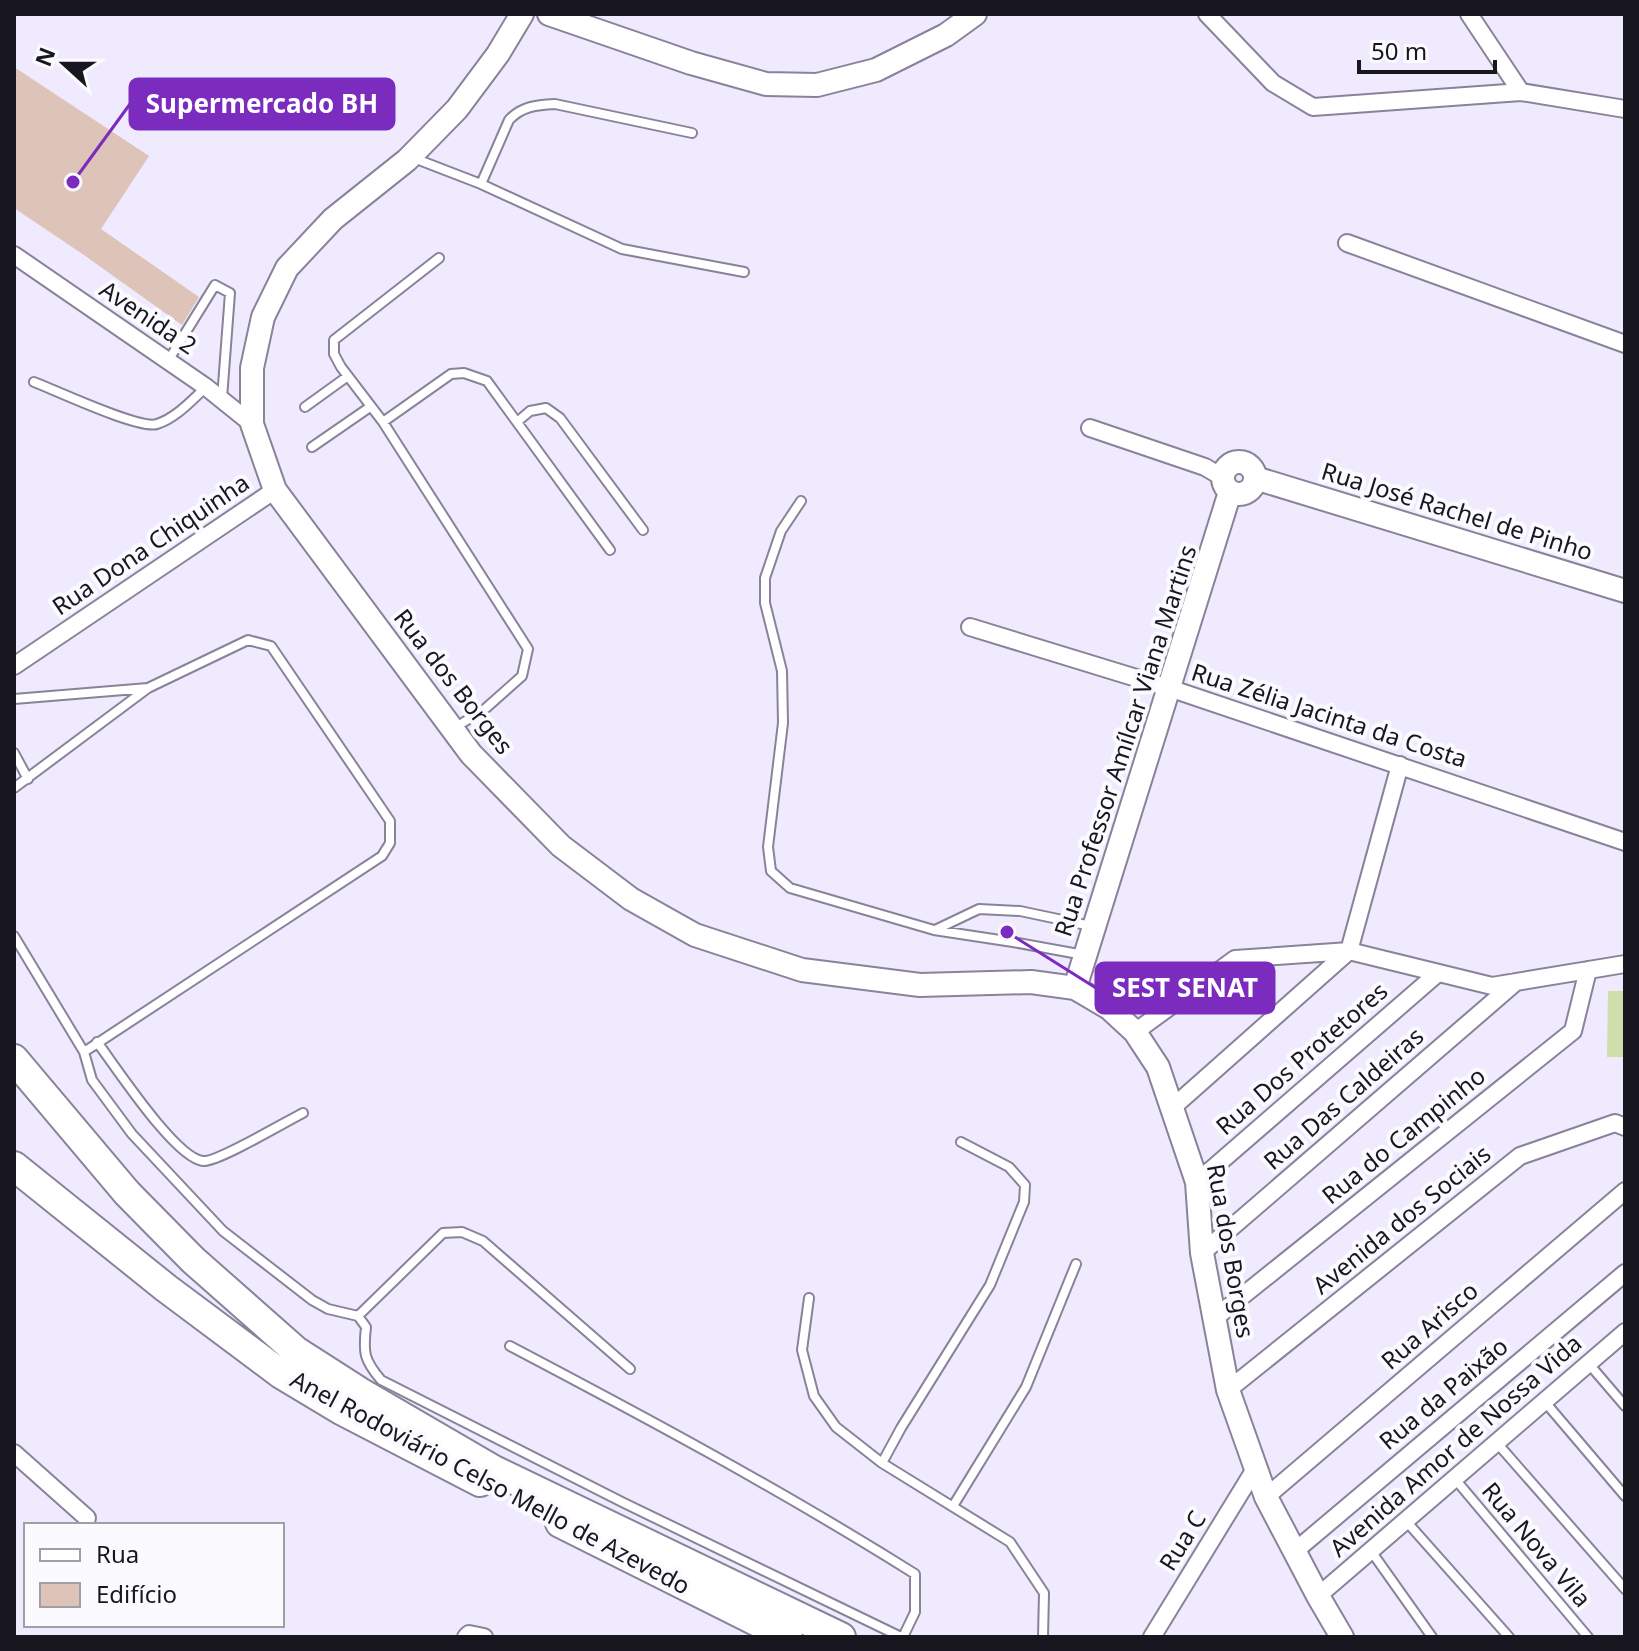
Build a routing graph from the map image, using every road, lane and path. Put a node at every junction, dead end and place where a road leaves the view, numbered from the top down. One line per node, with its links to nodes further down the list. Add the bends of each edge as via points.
1 (522, 14): 9 (street, Rua dos Borges, via 457,109)
2 (549, 14): 3 (street, via 766,84 817,85 876,70 946,35)
3 (975, 14)
4 (1207, 14): 6 (street, via 1273,83 1313,107)
5 (1469, 14): 6 (street)
6 (1521, 92): 7 (street)
7 (1625, 109)
8 (692, 133): 10 (lane, via 555,104 534,105 509,120)
9 (410, 157): 10 (lane); 25 (street, Rua dos Borges, via 333,219 287,268 263,317 254,355)
10 (481, 184): 14 (lane, via 622,249)
11 (1347, 243): 15 (street)
12 (14, 255): 16 (street, Avenida 2)
13 (439, 258): 17 (lane, via 334,340 334,354)
14 (744, 272)
15 (1625, 344)
16 (168, 361): 19 (street, Avenida 2); 20 (lane, via 215,285 230,293)
17 (348, 376): 21 (lane); 22 (lane)
18 (34, 382): 19 (lane, via 153,426)
19 (206, 387): 20 (street, Avenida 2)
20 (222, 399): 25 (street, Avenida 2)
21 (305, 407)
22 (370, 407): 23 (lane); 27 (lane)
23 (383, 422): 24 (lane, via 451,374 464,373 487,381); 39 (lane, via 528,649 522,676)
24 (517, 422): 31 (lane, via 530,411 546,408 560,418); 32 (lane)
25 (252, 424): 29 (street, Rua dos Borges)
26 (1090, 428): 28 (street, Rua José Rachel de Pinho)
27 (312, 447)
28 (1237, 484): 33 (street, Rua José Rachel de Pinho); 37 (street, Rua Professor Amílcar Viana Martins)
29 (275, 490): 35 (street, Rua Dona Chiquinha); 39 (street, Rua dos Borges)
30 (801, 501): 46 (lane, via 781,531 765,578 765,603 782,671 783,723 768,847 771,871 790,888)
31 (643, 530)
32 (610, 550)
33 (1625, 591)
34 (970, 627): 37 (street, Rua Zélia Jacinta da Costa)
35 (14, 666)
36 (148, 688): 38 (lane); 42 (lane); 56 (lane, via 248,640 271,646 390,821 390,843 382,856)
37 (1169, 688): 41 (street, Rua Zélia Jacinta da Costa); 45 (street, Rua Professor Amílcar Viana Martins)
38 (14, 699)
39 (453, 729): 54 (street, Rua dos Borges, via 561,846 631,899 695,935 802,970 920,985 1031,982)
40 (14, 753): 42 (lane)
41 (1400, 765): 44 (street, Rua Zélia Jacinta da Costa); 48 (street)
42 (28, 779): 43 (lane)
43 (14, 788)
44 (1625, 842)
45 (1094, 926): 46 (lane, via 1020,911 979,909); 49 (street, Rua Professor Amílcar Viana Martins)
46 (934, 930): 49 (lane)
47 (14, 936): 57 (lane)
48 (1349, 951): 52 (street); 55 (street, via 1235,959); 59 (street)
49 (1085, 955): 54 (street, Rua Professor Amílcar Viana Martins)
50 (1625, 964): 51 (street)
51 (1588, 970): 53 (street); 71 (street, Rua do Campinho, via 1573,1031)
52 (1438, 973): 53 (street, via 1492,986); 64 (street, Rua Dos Protetores)
53 (1517, 982): 66 (street, Rua Das Caldeiras)
54 (1075, 988): 55 (street, Rua dos Borges)
55 (1135, 1032): 59 (street, Rua dos Borges, via 1158,1067)
56 (97, 1042): 57 (lane); 60 (lane, via 169,1139 188,1156 205,1162)
57 (84, 1052): 70 (lane, via 92,1080 132,1134 223,1231 312,1300)
58 (14, 1059): 96 (highway, Anel Rodoviário Celso Mello de Azevedo, via 127,1193 296,1351 494,1470)
59 (1172, 1108): 64 (street, Rua dos Borges)
60 (303, 1113)
61 (1625, 1127): 76 (street, Avenida dos Sociais, via 1615,1123 1520,1156)
62 (961, 1142): 81 (lane, via 1009,1167 1025,1185 1024,1202 990,1285)
63 (14, 1169): 95 (highway, Anel Rodoviário Celso Mello de Azevedo, via 269,1365 341,1410)
64 (1197, 1182): 66 (street, Rua dos Borges)
65 (1625, 1191): 85 (street, Rua Arisco)
66 (1202, 1253): 71 (street, Rua dos Borges)
67 (1076, 1264): 86 (lane, via 1026,1387)
68 (1625, 1273): 90 (street, Rua da Paixão)
69 (809, 1298): 81 (lane, via 802,1350 814,1396 836,1427)
70 (358, 1316): 75 (lane, via 443,1233 462,1232 483,1241); 97 (lane, via 366,1327 367,1364 381,1380)
71 (1215, 1318): 76 (street, Rua dos Borges)
72 (1625, 1332): 74 (street, Avenida Amor de Nossa Vida)
73 (510, 1346): 97 (lane, via 749,1475 915,1574 915,1612)
74 (1589, 1363): 77 (street, Avenida Amor de Nossa Vida); 78 (lane)
75 (630, 1369)
76 (1228, 1390): 82 (street, Rua dos Borges)
77 (1544, 1401): 79 (street, Avenida Amor de Nossa Vida); 84 (lane)
78 (1625, 1406)
79 (1496, 1443): 83 (street, Avenida Amor de Nossa Vida); 91 (lane)
80 (14, 1453): 87 (street)
81 (882, 1463): 86 (lane)
82 (1255, 1469): 85 (street, Rua dos Borges); 99 (street, Rua C)
83 (1454, 1479): 88 (street, Avenida Amor de Nossa Vida); 103 (lane, Rua Nova Vila)
84 (1625, 1496)
85 (1266, 1497): 90 (street, Rua dos Borges)
86 (953, 1506): 98 (lane, via 1010,1542 1044,1593)
87 (87, 1518)
88 (1406, 1520): 89 (street, Avenida Amor de Nossa Vida); 102 (lane)
89 (1371, 1550): 92 (street, Avenida Amor de Nossa Vida); 101 (lane)
90 (1295, 1551): 92 (street, Rua dos Borges)
91 (1625, 1589)
92 (1318, 1596): 100 (street, Rua dos Borges)
93 (466, 1637): 94 (street)
94 (484, 1637)
95 (788, 1637)
96 (841, 1637)
97 (902, 1637)
98 (1043, 1637)
99 (1152, 1637)
100 (1342, 1637)
101 (1432, 1637)
102 (1509, 1637)
103 (1588, 1637)

